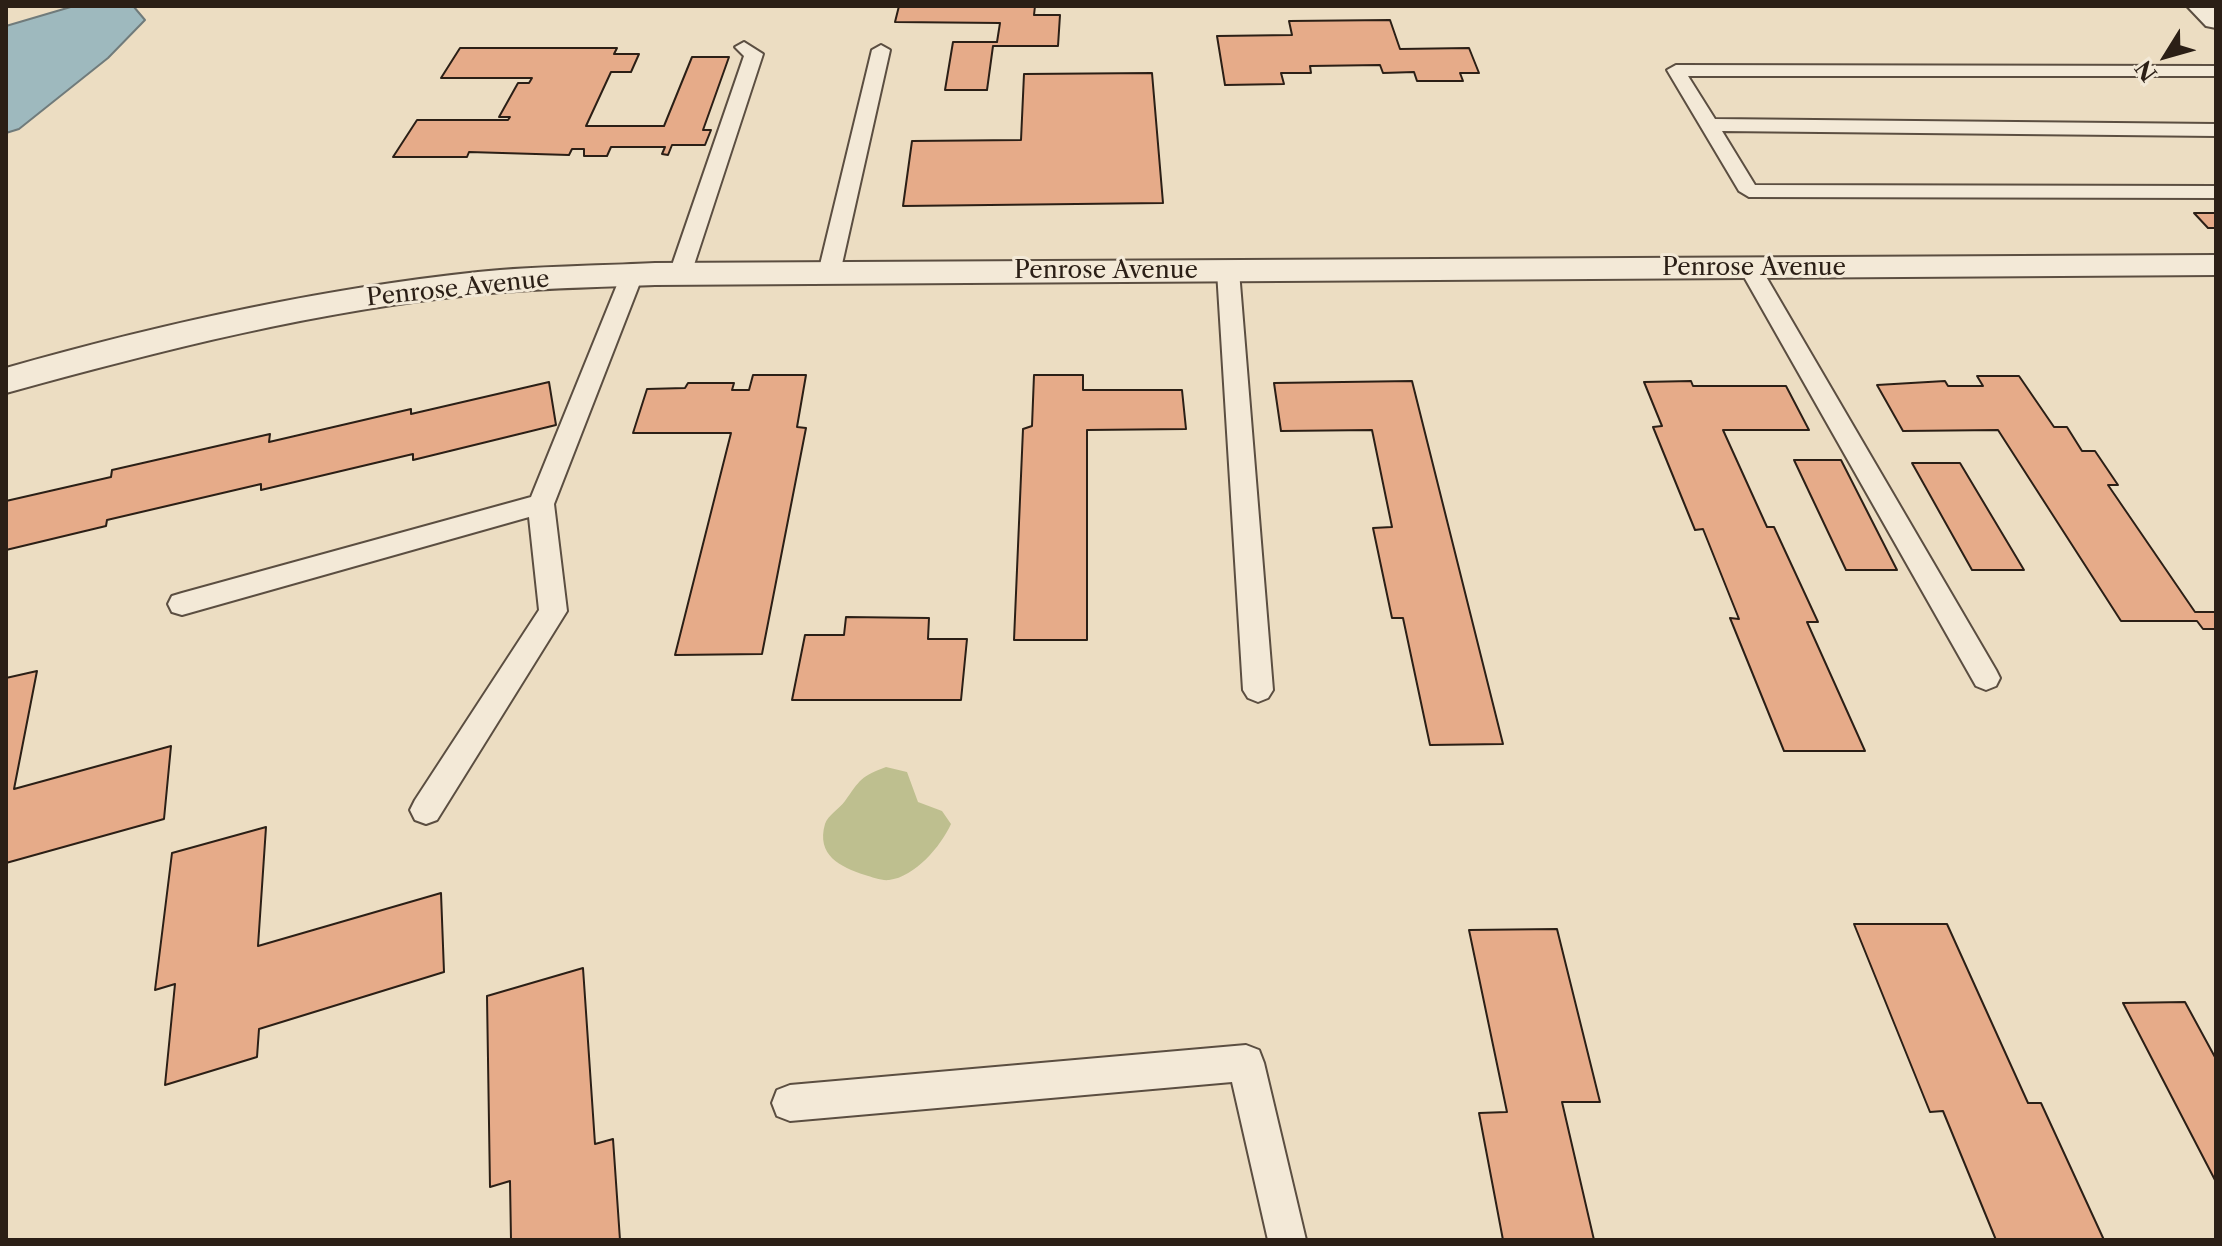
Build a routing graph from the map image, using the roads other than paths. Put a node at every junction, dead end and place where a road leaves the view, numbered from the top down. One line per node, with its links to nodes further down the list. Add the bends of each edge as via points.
1 (2200, 6): 2 (street)
2 (2216, 20)
3 (744, 47): 13 (lane, via 754,54)
4 (881, 50): 12 (lane)
5 (2216, 71): 6 (lane, via 1676,70)
6 (1709, 125): 7 (lane); 8 (lane, via 1749,191)
7 (2216, 130)
8 (2216, 192)
9 (2216, 265): 10 (street, Penrose Avenue)
10 (1750, 268): 11 (street, Penrose Avenue); 18 (lane)
11 (1228, 271): 12 (street, Penrose Avenue); 19 (lane)
12 (829, 273): 13 (street, Penrose Avenue)
13 (680, 274): 14 (street, Penrose Avenue)
14 (632, 275): 15 (street, Penrose Avenue, via 502,281 353,301 167,338); 16 (lane)
15 (6, 381)
16 (541, 504): 17 (lane); 20 (lane, via 553,611)
17 (182, 604)
18 (1986, 678)
19 (1258, 690)
20 (426, 810)
21 (790, 1103): 22 (lane, via 1246,1063)
22 (1287, 1240)

